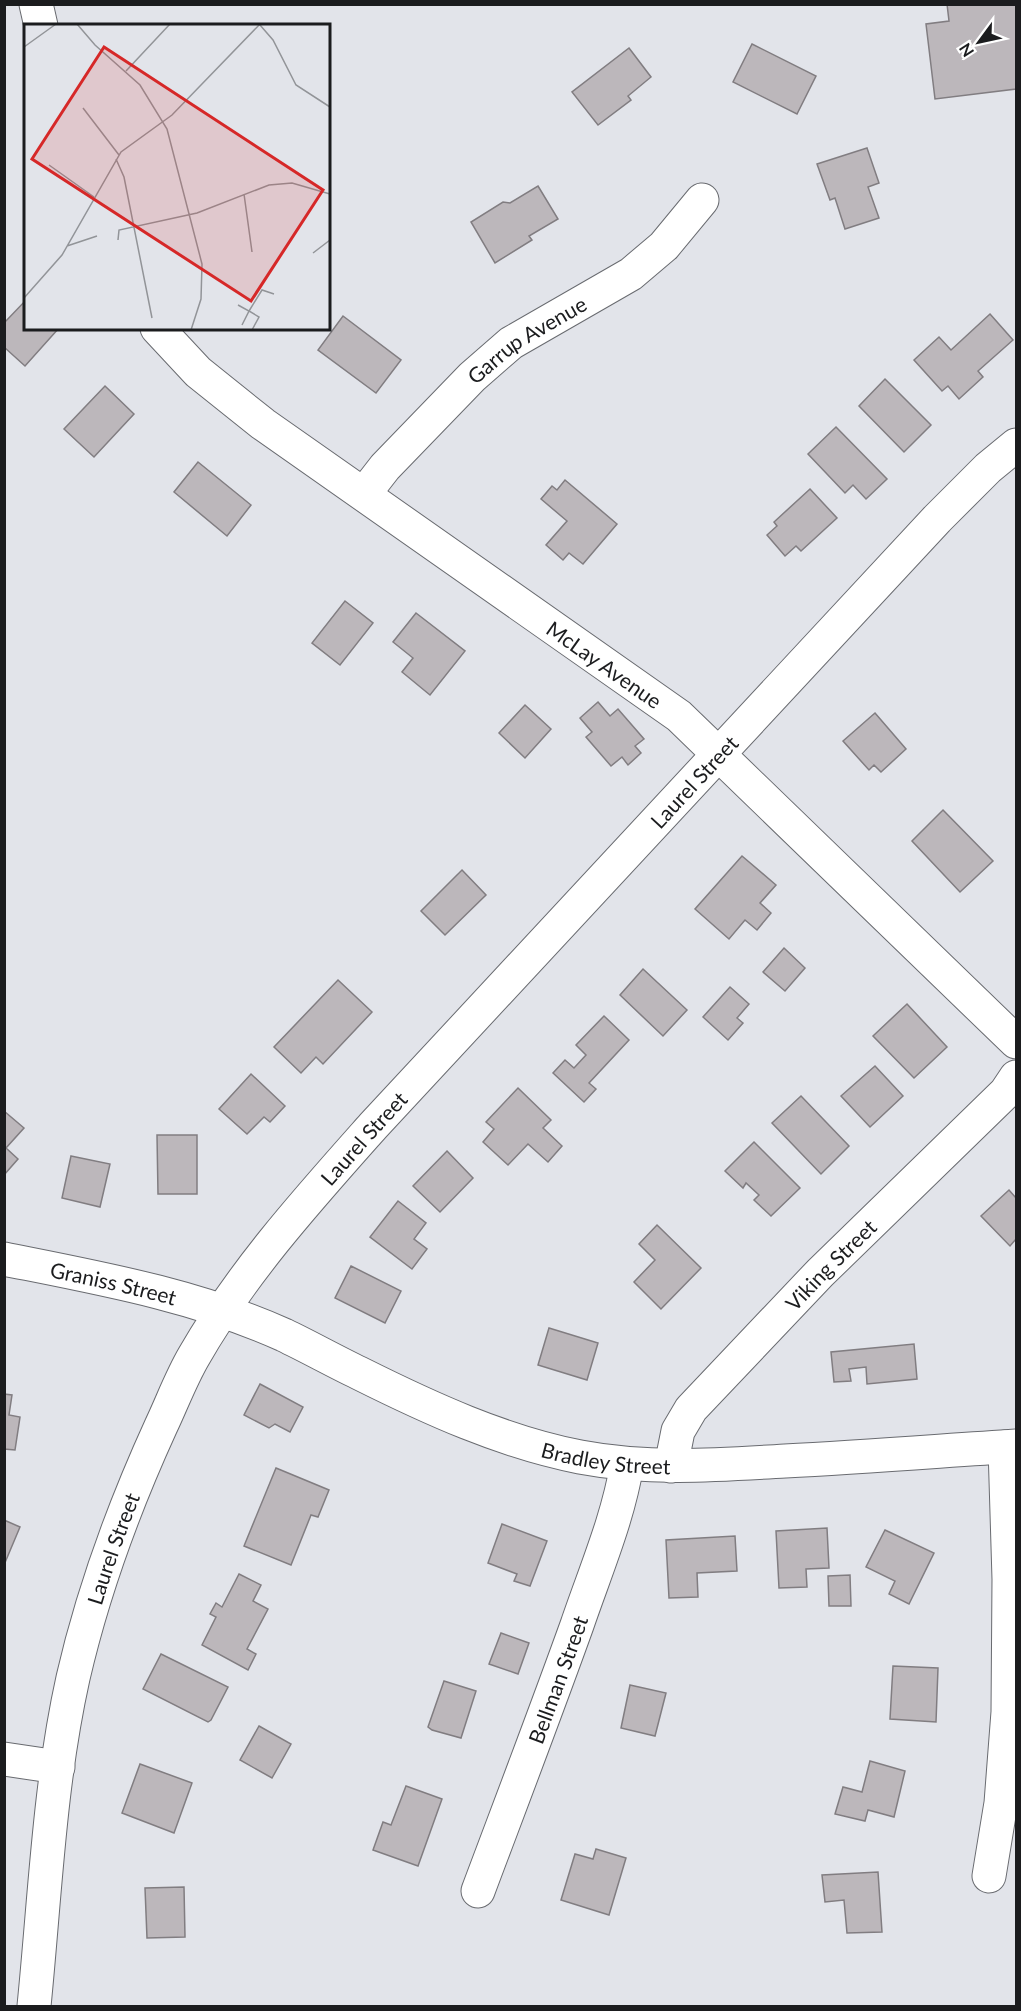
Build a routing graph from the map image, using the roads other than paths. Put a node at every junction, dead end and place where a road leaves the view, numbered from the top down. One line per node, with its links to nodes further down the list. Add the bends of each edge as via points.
1 (36, 4): 2 (street)
2 (41, 24)
3 (702, 200): 6 (street, Garrup Avenue, via 664,246 631,274 511,343 472,377)
4 (159, 330): 6 (street, McLay Avenue, via 207,379 263,424)
5 (1017, 445): 7 (street, Laurel Street, via 937,519)
6 (364, 494): 7 (street, McLay Avenue, via 679,716)
7 (717, 754): 8 (street, McLay Avenue); 11 (street, Laurel Street, via 334,1170)
8 (1017, 1042)
9 (1017, 1077): 14 (street, Viking Street, via 819,1274 691,1409 678,1431)
10 (4, 1259): 11 (street, Graniss Street, via 149,1289)
11 (222, 1311): 13 (street, Bradley Street, via 283,1335 459,1419 578,1457); 16 (street, Laurel Street, via 170,1406 108,1558 73,1679)
12 (1011, 1446): 14 (street, Bradley Street); 17 (street, via 1008,1712 1001,1803)
13 (627, 1464): 14 (street, Bradley Street); 18 (street, Bellman Street, via 622,1494 596,1570)
14 (671, 1466)
15 (4, 1759): 16 (street)
16 (58, 1767): 19 (street, Laurel Street)
17 (989, 1876)
18 (478, 1892)
19 (34, 2007)

